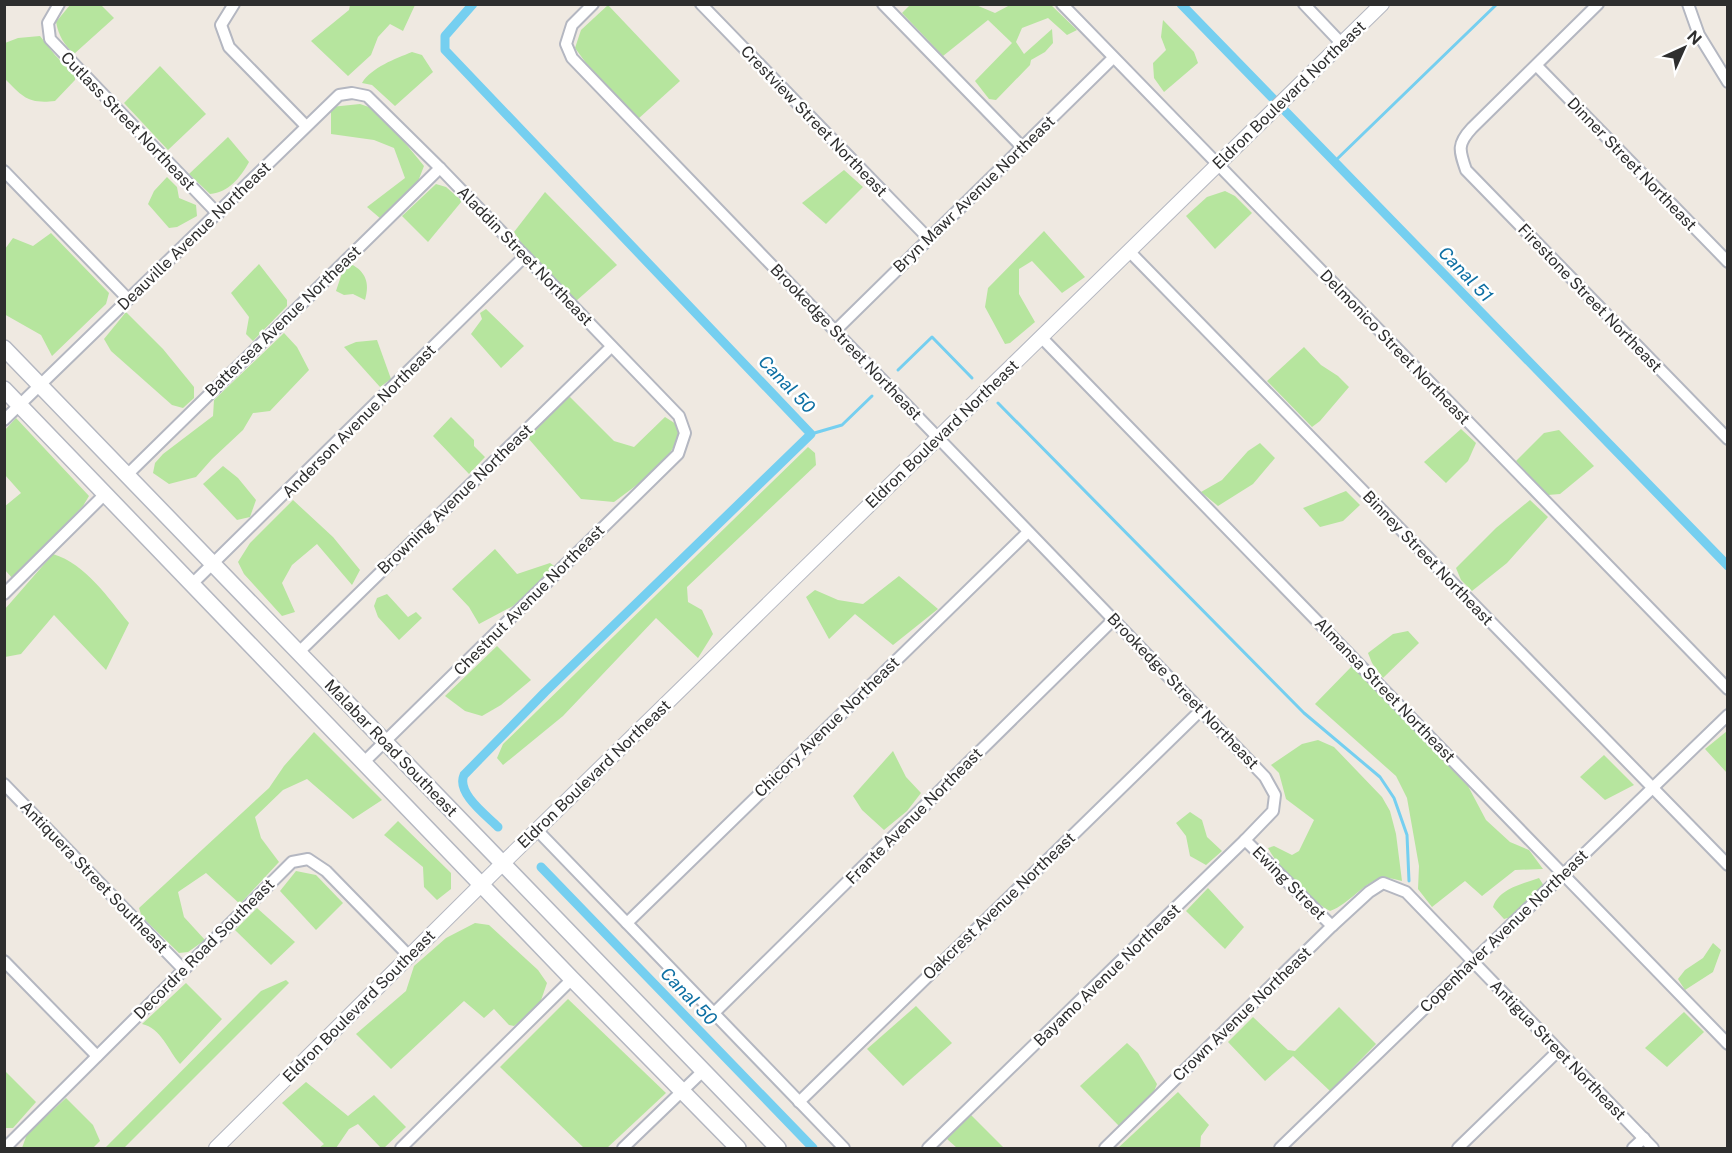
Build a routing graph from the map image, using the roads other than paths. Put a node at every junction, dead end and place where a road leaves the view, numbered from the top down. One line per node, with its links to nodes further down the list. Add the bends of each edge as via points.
1 (59, 4): 21 (street, Cutlass Street Northeast, via 48,23 50,39)
2 (234, 4): 16 (street, via 220,25 230,47)
3 (593, 4): 27 (street, Brookedge Street Northeast, via 572,25 566,44 572,58)
4 (700, 4): 22 (street, Crestview Street Northeast)
5 (883, 4): 17 (street)
6 (1062, 4): 12 (street, Delmonico Street Northeast)
7 (1304, 4): 11 (street)
8 (1382, 4): 11 (street, Eldron Boulevard Northeast)
9 (1598, 4): 13 (street)
10 (1688, 4): 14 (street, via 1699,35)
11 (1342, 44): 18 (street, Eldron Boulevard Northeast)
12 (1113, 58): 17 (street, Bryn Mawr Avenue Northeast); 18 (street, Delmonico Street Northeast)
13 (1537, 66): 25 (street, Dinner Street Northeast); 37 (street, Firestone Street Northeast, via 1461,143 1466,170)
14 (1728, 82)
15 (352, 93): 16 (street, Deauville Avenue Northeast, via 339,95); 19 (street, Aladdin Street Northeast, via 367,96)
16 (306, 126): 21 (street, Deauville Avenue Northeast)
17 (1022, 147): 22 (street, Bryn Mawr Avenue Northeast)
18 (1218, 165): 23 (street, Eldron Boulevard Northeast); 46 (street, Delmonico Street Northeast)
19 (440, 168): 24 (street, Aladdin Street Northeast); 38 (street, Battersea Avenue Northeast)
20 (4, 171): 26 (street)
21 (218, 214): 26 (street, Deauville Avenue Northeast)
22 (928, 238): 27 (street, Bryn Mawr Avenue Northeast)
23 (1129, 251): 28 (street, Eldron Boulevard Northeast); 52 (street, Binney Street Northeast)
24 (525, 256): 29 (street, Aladdin Street Northeast); 41 (street, Anderson Avenue Northeast)
25 (1728, 262)
26 (128, 299): 31 (street, Deauville Avenue Northeast)
27 (835, 331): 36 (street, Brookedge Street Northeast)
28 (1041, 337): 36 (street, Eldron Boulevard Northeast); 58 (street, Almansa Street Northeast)
29 (611, 347): 35 (street, Aladdin Street Northeast, via 679,416); 45 (street, Browning Avenue Northeast)
30 (4, 348): 31 (main road, Malabar Road Southeast)
31 (41, 387): 33 (street, Deauville Avenue Northeast); 38 (main road, Malabar Road Southeast)
32 (4, 389): 33 (main road, Malabar Road Southeast)
33 (20, 406): 34 (street, Deauville Avenue Northeast); 39 (main road, Malabar Road Southeast)
34 (4, 420)
35 (685, 433): 49 (street, Chestnut Avenue Northeast, via 678,454)
36 (938, 438): 40 (street, Brookedge Street Northeast); 54 (street, Eldron Boulevard Northeast)
37 (1728, 440)
38 (127, 475): 41 (main road, Malabar Road Southeast)
39 (105, 495): 42 (main road, Malabar Road Southeast); 43 (street)
40 (1028, 532): 44 (street, Brookedge Street Northeast); 61 (street, Chicory Avenue Northeast)
41 (214, 565): 42 (street, Anderson Avenue Northeast); 45 (main road, Malabar Road Southeast)
42 (192, 584): 50 (main road, Malabar Road Southeast)
43 (4, 594)
44 (1113, 620): 47 (street, Brookedge Street Northeast); 68 (street, Frante Avenue Northeast)
45 (299, 652): 49 (main road, Malabar Road Southeast)
46 (1728, 689)
47 (1200, 711): 53 (street, Brookedge Street Northeast, via 1265,777); 74 (street, Oakcrest Avenue Northeast)
48 (1728, 715): 52 (street, Copenhaver Avenue Northeast)
49 (386, 741): 50 (street, Chestnut Avenue Northeast); 56 (main road, Malabar Road Southeast)
50 (364, 762): 60 (main road, Malabar Road Southeast)
51 (4, 784): 66 (street, Antiquera Street Southeast)
52 (1652, 787): 57 (street, Binney Street Northeast); 58 (street, Copenhaver Avenue Northeast)
53 (1275, 795): 55 (street, Bayamo Avenue Northeast, via 1273,811)
54 (537, 830): 56 (street, Eldron Boulevard Northeast); 61 (street)
55 (1245, 840): 62 (street, Ewing Street); 83 (street, Bayamo Avenue Northeast)
56 (502, 864): 60 (street, Eldron Boulevard Southeast); 72 (main road, Malabar Road Southeast)
57 (1728, 865)
58 (1562, 873): 65 (street, Copenhaver Avenue Northeast); 69 (street, Almansa Street Northeast)
59 (1383, 883): 62 (street, Crown Avenue Northeast); 65 (street, Antigua Street Northeast, via 1406,892)
60 (482, 884): 63 (street, Eldron Boulevard Southeast); 67 (main road, Malabar Road Southeast)
61 (627, 923): 68 (street)
62 (1332, 926): 84 (street, Crown Avenue Northeast)
63 (410, 957): 66 (street, Decordre Road Southeast, via 326,871 308,859 292,862); 77 (street, Eldron Boulevard Southeast)
64 (4, 961): 71 (street)
65 (1473, 962): 70 (street, Antigua Street Northeast); 85 (street, Copenhaver Avenue Northeast)
66 (183, 969): 71 (street, Decordre Road Southeast)
67 (572, 979): 73 (main road, Malabar Road Southeast); 78 (street)
68 (714, 1013): 74 (street)
69 (1728, 1044)
70 (1558, 1051): 75 (street, Antigua Street Northeast); 86 (street)
71 (97, 1056): 76 (street, Decordre Road Southeast)
72 (703, 1071): 73 (street); 81 (main road, Malabar Road Southeast)
73 (682, 1092): 79 (street); 80 (main road, Malabar Road Southeast)
74 (799, 1102): 82 (street)
75 (1644, 1138): 87 (street); 88 (street, Antigua Street Northeast)
76 (7, 1146)
77 (216, 1149)
78 (400, 1149)
79 (623, 1149)
80 (738, 1149)
81 (778, 1149)
82 (844, 1149)
83 (928, 1149)
84 (1105, 1149)
85 (1280, 1149)
86 (1458, 1149)
87 (1633, 1149)
88 (1653, 1149)

